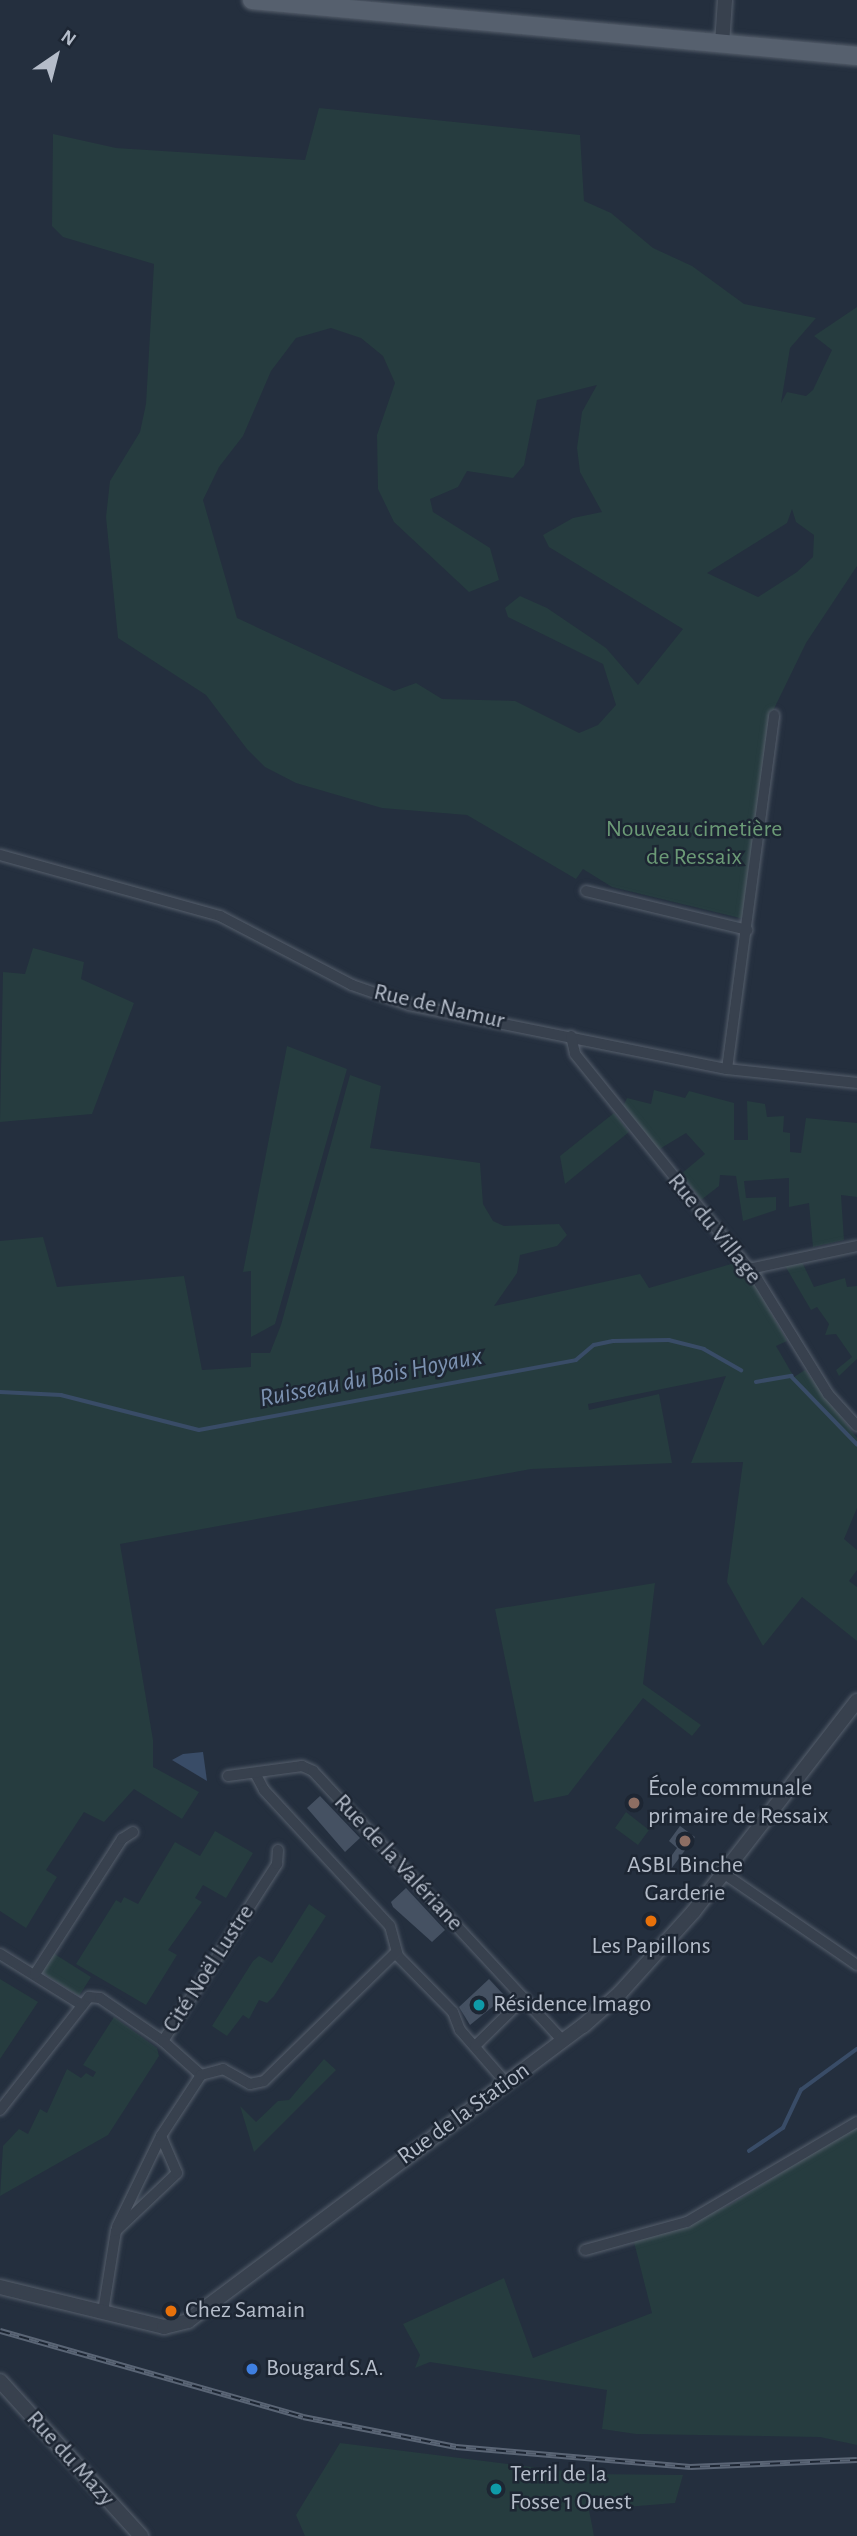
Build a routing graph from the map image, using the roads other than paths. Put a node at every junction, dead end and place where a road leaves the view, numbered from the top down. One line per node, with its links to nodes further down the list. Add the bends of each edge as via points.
1 (252, 0): 3 (main road)
2 (726, 0): 4 (street)
3 (373, 6): 4 (main road)
4 (722, 44): 5 (main road)
5 (857, 56)
6 (774, 715): 9 (street)
7 (0, 855): 10 (street, Rue de Namur, via 220,916 309,965 388,999)
8 (586, 891): 9 (street)
9 (747, 930): 11 (street)
10 (571, 1036): 11 (street, Rue de Namur); 14 (street, Rue du Village, via 571,1046 582,1063)
11 (727, 1069): 12 (street, Rue de Namur)
12 (857, 1083)
13 (857, 1245): 14 (street)
14 (746, 1265): 15 (street, Rue du Village, via 828,1394)
15 (857, 1426)
16 (857, 1701): 21 (street, Rue de la Station)
17 (255, 1773): 18 (street, Rue de la Valériane); 22 (street, Rue de la Valériane, via 264,1790 390,1926); 26 (street, Rue de la Valériane, via 302,1766 313,1771)
18 (228, 1776)
19 (133, 1832): 25 (street, via 122,1839)
20 (278, 1850): 28 (street, Cité Noël Lustre, via 277,1864)
21 (723, 1873): 24 (street); 29 (street, Rue de la Station, via 650,1961)
22 (396, 1952): 30 (street, Rue de la Valériane, via 453,2012); 31 (street, via 264,2081 250,2084 223,2069)
23 (0, 1954): 25 (street)
24 (857, 1965)
25 (34, 1974): 27 (street)
26 (524, 1998): 29 (street, Rue de la Valériane); 30 (street)
27 (82, 2005): 28 (street, Cité Noël Lustre, via 89,1997 100,1998); 33 (street)
28 (163, 2041): 31 (street)
29 (563, 2041): 32 (street, Rue de la Station)
30 (475, 2046): 32 (street, Rue de la Valériane)
31 (201, 2075): 35 (street)
32 (507, 2084): 39 (street, Rue de la Station, via 178,2326)
33 (0, 2109)
34 (857, 2122): 37 (street, via 687,2222)
35 (162, 2136): 36 (street); 36 (street, via 177,2174 124,2227)
36 (117, 2227): 39 (street)
37 (585, 2250)
38 (0, 2287): 39 (street)
39 (103, 2312)
40 (0, 2381): 41 (street, Rue du Mazy)
41 (141, 2536)

